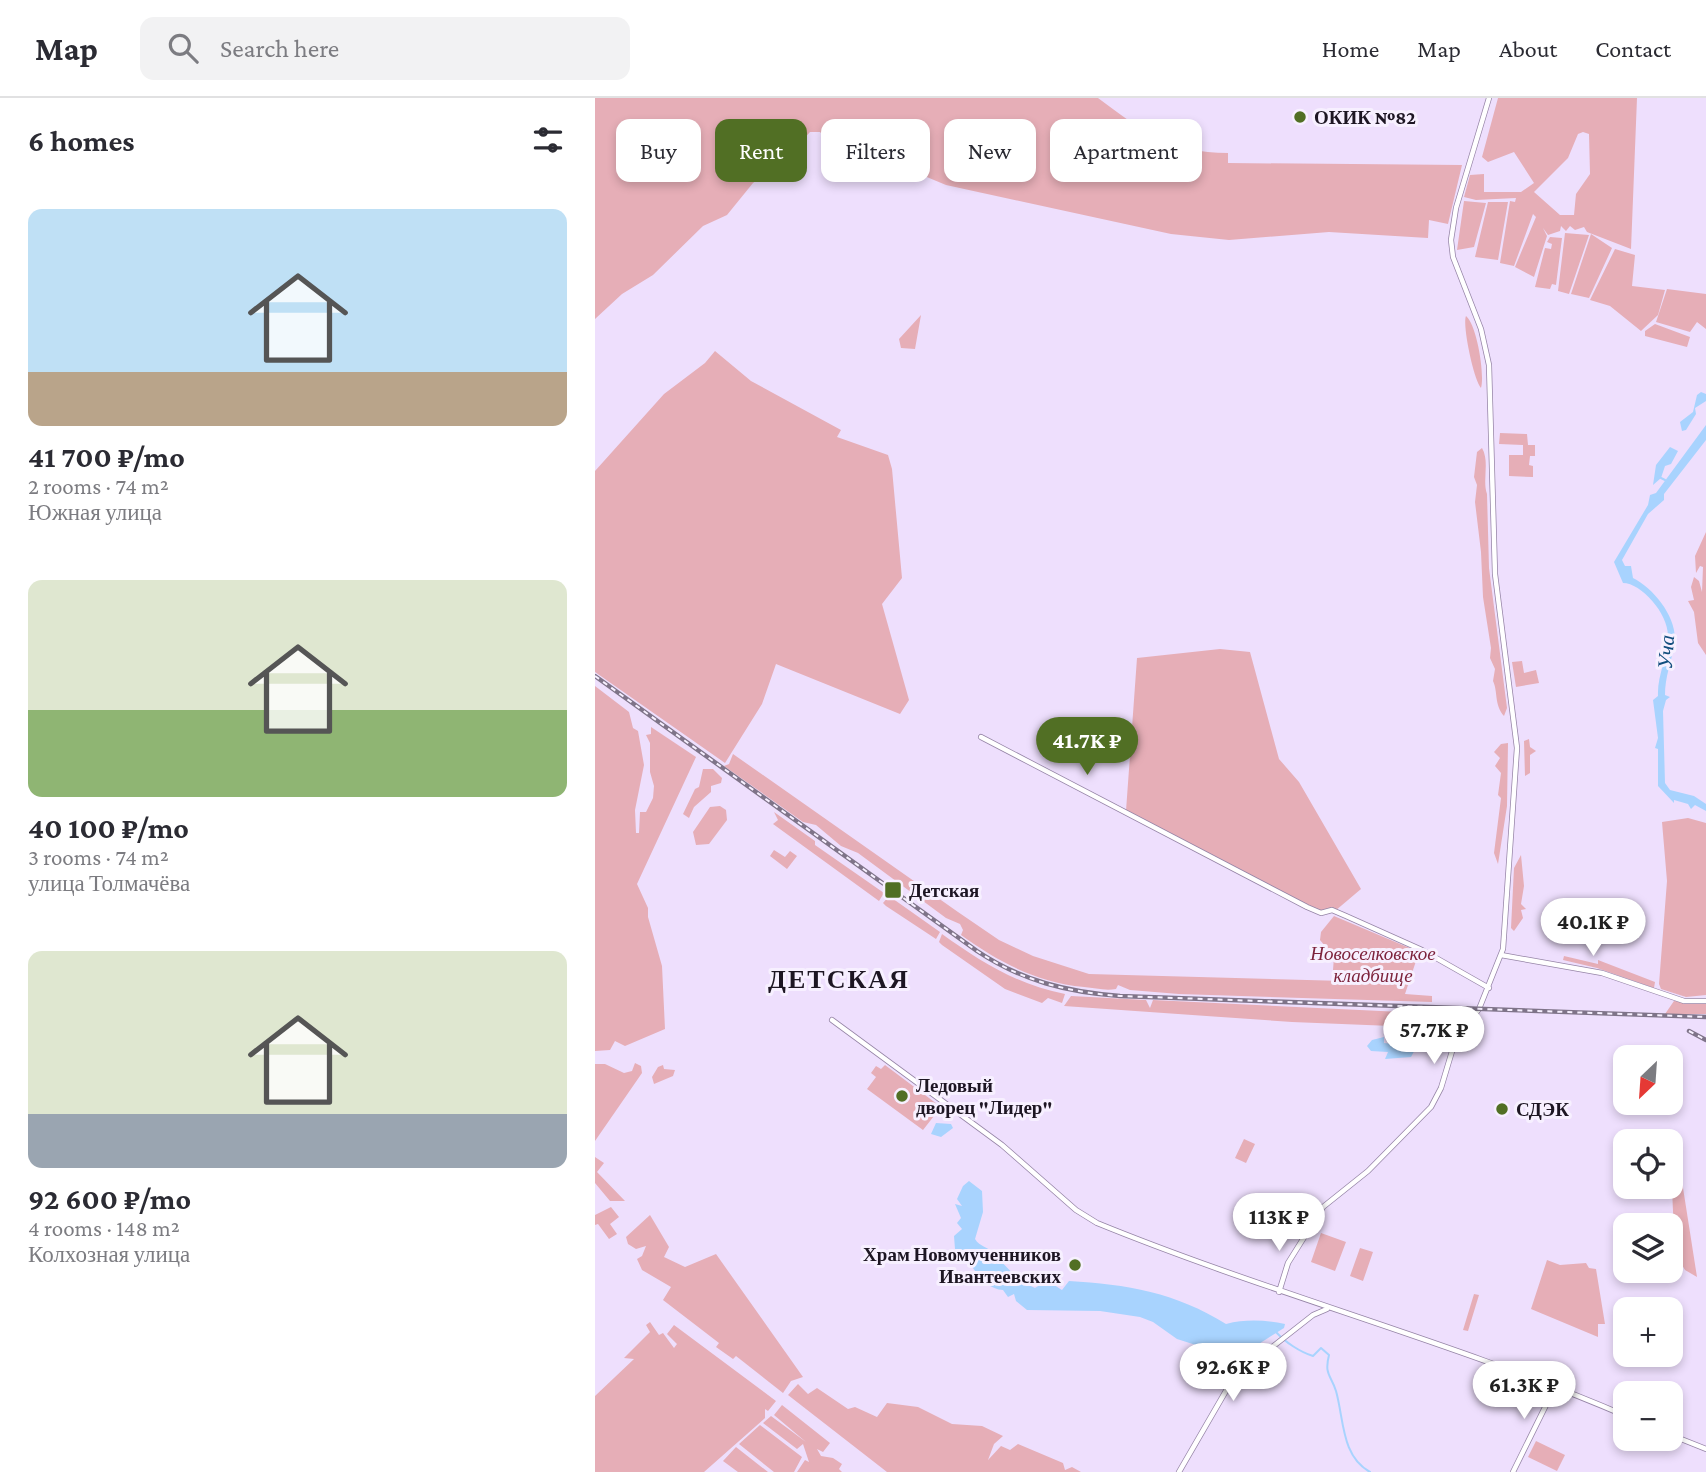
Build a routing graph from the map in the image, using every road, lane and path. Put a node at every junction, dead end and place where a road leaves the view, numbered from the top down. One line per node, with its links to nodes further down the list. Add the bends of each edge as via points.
1 (1489, 98): 3 (main road, via 1454,215 1451,240 1455,264 1484,339 1490,376 1495,574 1518,755)
2 (981, 737): 7 (main road, via 1307,907 1321,913 1332,910 1422,950)
3 (1504, 942): 4 (main road); 5 (main road)
4 (1501, 955): 5 (main road); 6 (main road)
5 (1516, 957): 6 (main road); 8 (main road, via 1602,973 1676,999)
6 (1498, 965): 7 (main road)
7 (1489, 988): 10 (main road, via 1456,1038 1431,1107 1368,1171 1323,1207 1301,1239)
8 (1706, 1001)
9 (832, 1020): 10 (main road, via 1002,1145 1089,1219)
10 (1279, 1292): 11 (main road)
11 (1315, 1304): 12 (main road); 13 (main road)
12 (1328, 1309): 13 (main road); 14 (main road)
13 (1313, 1315): 18 (main road, via 1234,1377)
14 (1555, 1387): 15 (main road); 19 (main road)
15 (1613, 1411)
16 (1683, 1440): 17 (main road)
17 (1706, 1449)
18 (1179, 1472)
19 (1513, 1472)

